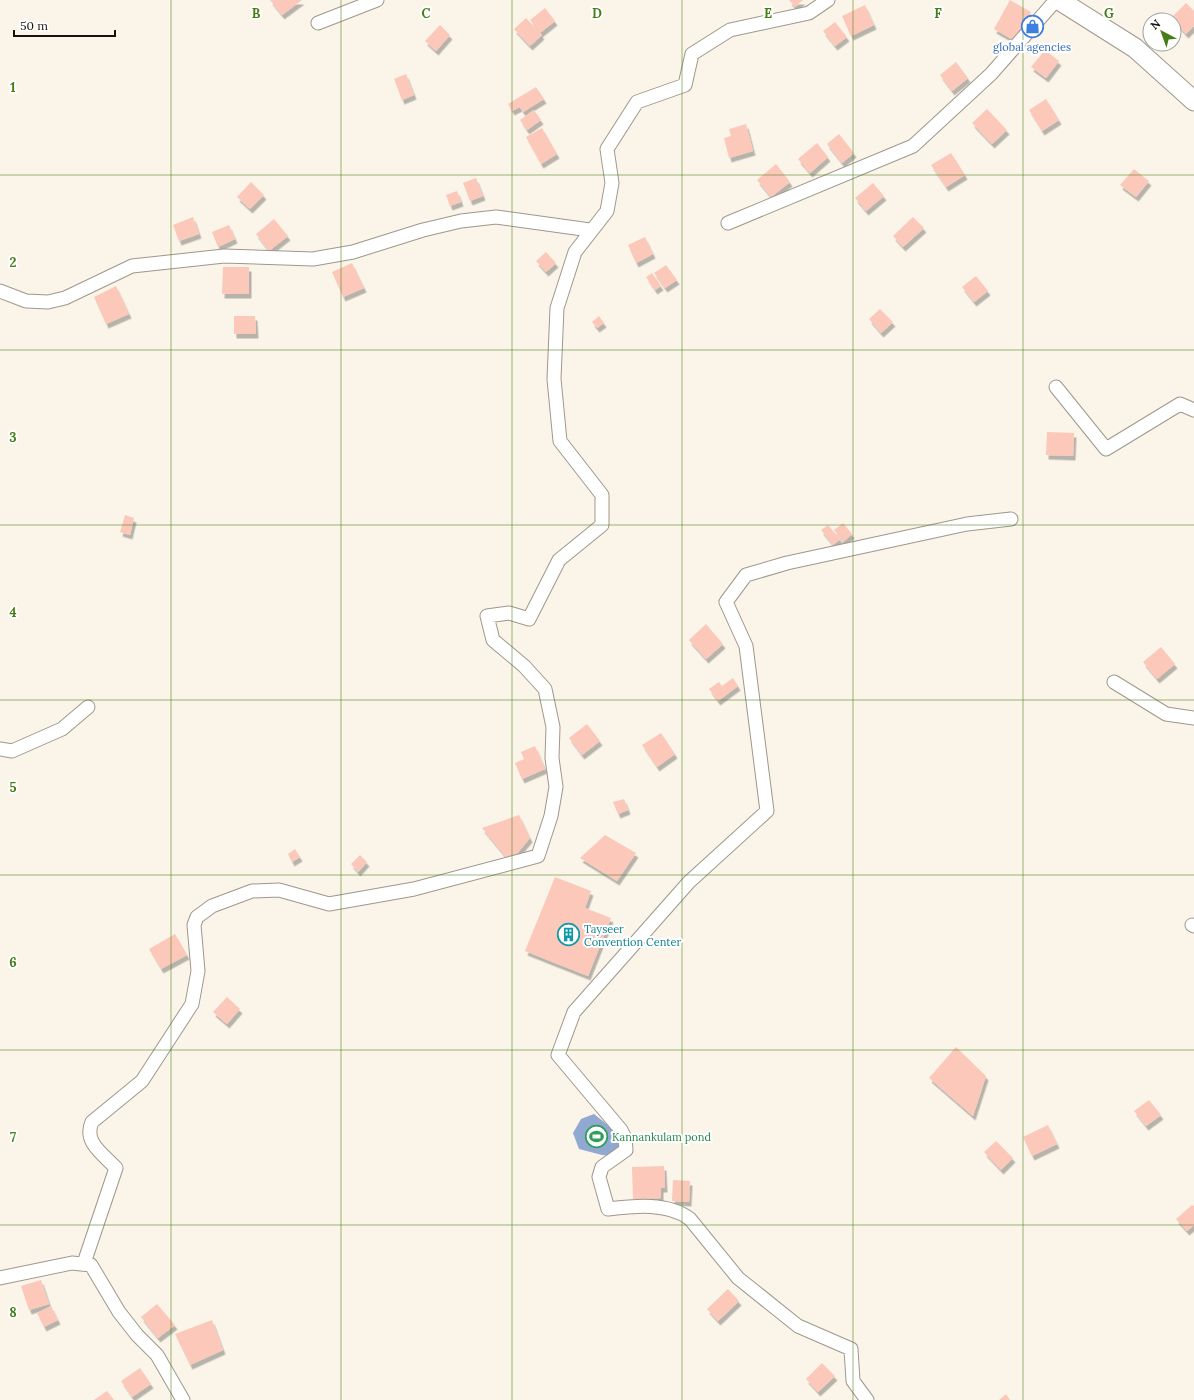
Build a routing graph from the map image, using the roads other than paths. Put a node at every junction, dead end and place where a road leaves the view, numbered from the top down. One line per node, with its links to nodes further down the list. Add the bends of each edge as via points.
1 (377, 0): 4 (street)
2 (828, 0): 7 (street, via 809,13 730,30 692,54 685,85 637,102 607,149 612,184 607,211)
3 (1058, 0): 5 (main road, via 1135,48); 6 (street, via 991,74 913,146)
4 (318, 23)
5 (1194, 101)
6 (728, 223)
7 (590, 230): 8 (street, via 496,217 461,221 353,252 313,259 224,256 132,266 66,298 48,302 26,301); 16 (street, via 575,252 557,308 554,378 560,441 602,496 602,525 559,560 529,619 509,613 487,616 493,640 524,666 545,689 553,727 552,758 556,788 551,816 538,856 414,889 329,904 279,890 252,892 212,906 197,917 194,925 198,971 192,1004 142,1081 92,1122 89,1129 91,1143 116,1168)
8 (0, 291)
9 (1056, 387): 10 (street, via 1106,450 1180,404)
10 (1194, 410)
11 (1011, 519): 19 (street, via 960,526 787,562 746,575 726,602 746,646 767,811 689,882 574,1012 558,1055 625,1138 626,1150 602,1167 599,1177 608,1209 631,1206 669,1209 682,1213 690,1219 744,1283 798,1326 851,1349 853,1381)
12 (1114, 682): 14 (street, via 1166,714)
13 (88, 707): 15 (street, via 62,729 12,751)
14 (1194, 718)
15 (0, 749)
16 (84, 1263): 17 (street, via 55,1266); 18 (street, via 91,1265 119,1312 157,1355)
17 (0, 1278)
18 (183, 1400)
19 (867, 1400)

